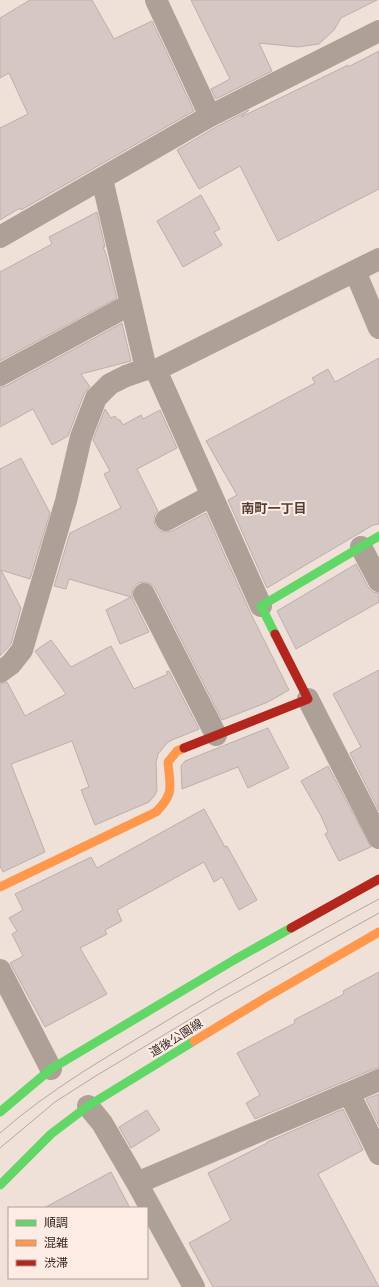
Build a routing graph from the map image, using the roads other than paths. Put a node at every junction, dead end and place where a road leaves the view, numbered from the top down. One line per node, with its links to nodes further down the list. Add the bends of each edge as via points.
1 (156, 0): 3 (street)
2 (379, 31): 3 (street)
3 (210, 116): 4 (street)
4 (102, 179): 5 (street); 8 (street)
5 (0, 237)
6 (379, 259): 7 (street)
7 (355, 271): 9 (street); 10 (street)
8 (131, 304): 10 (street); 11 (street)
9 (379, 328)
10 (151, 370): 12 (street); 18 (street, via 126,376 110,384 96,398 81,437 66,501 22,650 11,664)
11 (0, 375)
12 (211, 496): 13 (street); 17 (street)
13 (166, 520)
14 (370, 542): 15 (street); 17 (main road)
15 (379, 581)
16 (144, 594): 20 (street)
17 (261, 606): 19 (main road)
18 (0, 672)
19 (308, 698): 20 (main road); 21 (street)
20 (216, 735): 23 (main road, via 177,751 168,762 170,792 166,802 156,812)
21 (379, 838)
22 (379, 879): 26 (main road, via 234,960)
23 (0, 887)
24 (379, 932): 29 (main road, 道後公園線)
25 (0, 970): 26 (street)
26 (51, 1069): 30 (main road)
27 (379, 1080): 28 (street)
28 (349, 1093): 31 (street); 32 (street)
29 (88, 1106): 32 (street, via 102,1123); 33 (main road, 道後公園線, via 51,1134)
30 (0, 1112)
31 (379, 1154)
32 (137, 1183): 34 (street)
33 (0, 1185)
34 (194, 1287)

